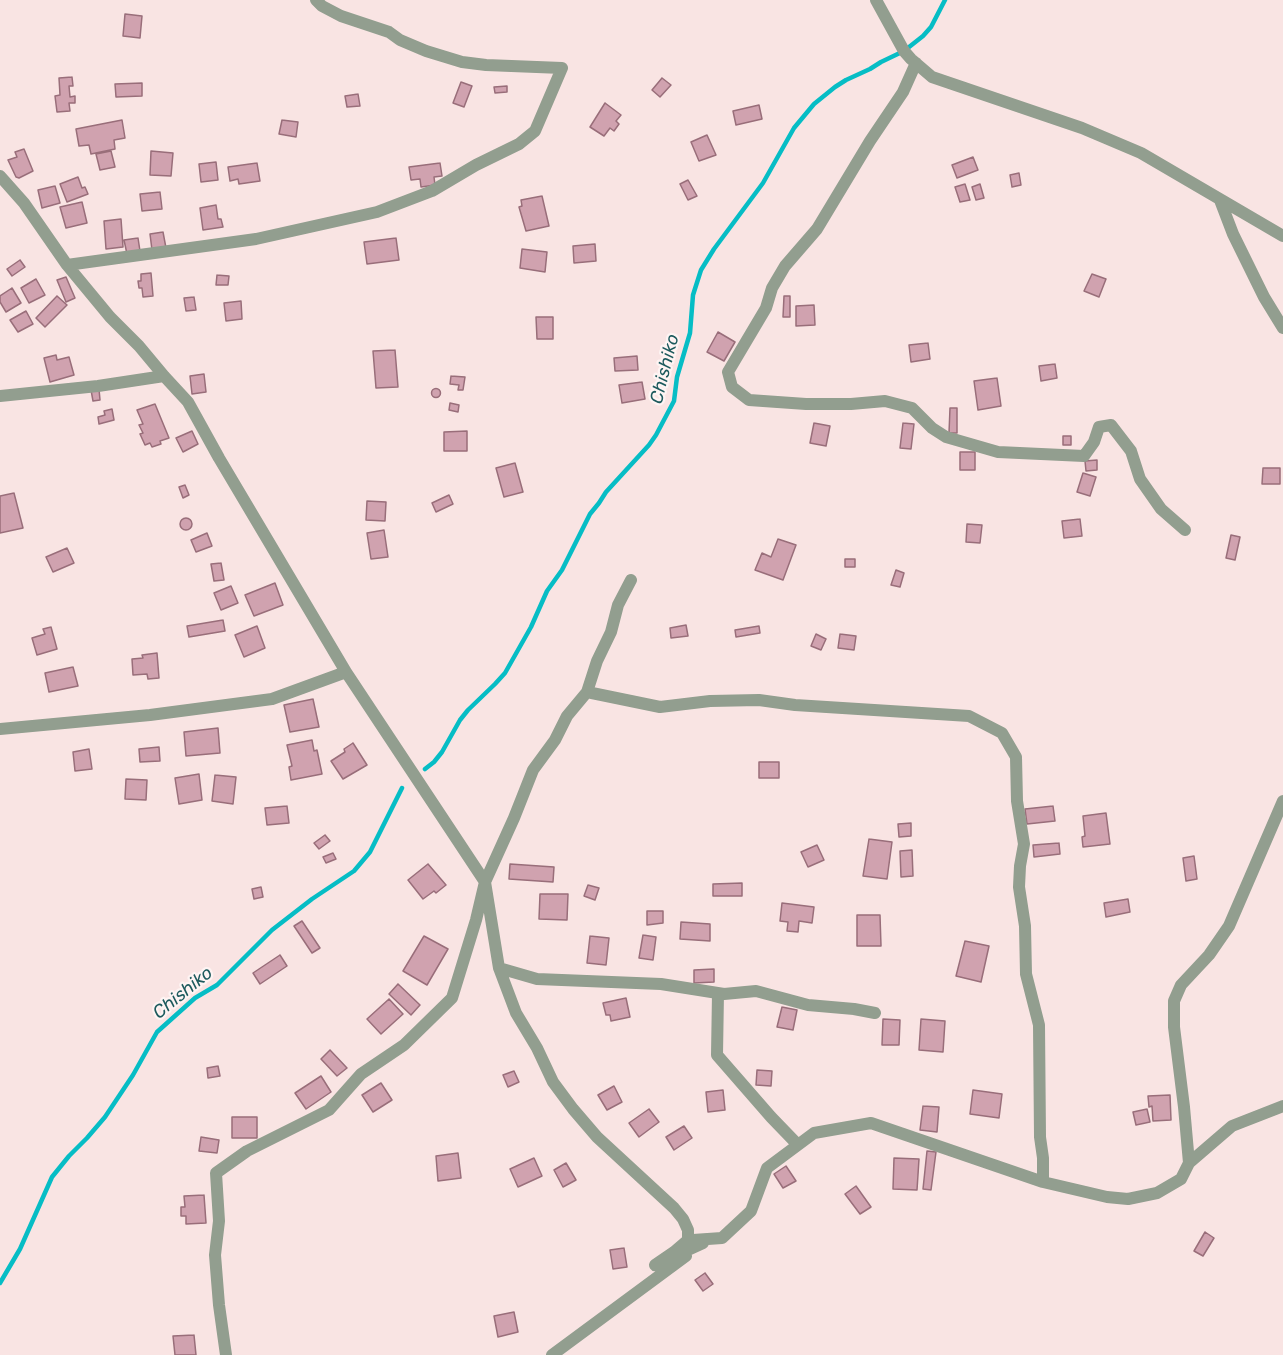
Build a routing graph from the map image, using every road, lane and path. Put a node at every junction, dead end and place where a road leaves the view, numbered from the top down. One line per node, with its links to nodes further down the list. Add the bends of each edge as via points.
1 (316, 0): 7 (street, via 341,16 462,62 562,68 535,131 519,144 432,191 377,212 256,239)
2 (878, 1): 3 (street, via 904,51)
3 (916, 63): 5 (street, via 932,77 1082,128 1141,153); 11 (street, via 903,92 816,229 772,288 766,308 728,372 732,387 749,400 806,404 885,401 912,408 946,437 998,452 1084,456 1099,427 1110,425 1131,451 1140,479 1161,509)
4 (0, 176): 7 (street)
5 (1220, 200): 6 (street); 8 (street, via 1264,297)
6 (1283, 236)
7 (68, 265): 9 (street)
8 (1283, 328)
9 (164, 376): 10 (street); 13 (street, via 188,402)
10 (0, 396)
11 (1185, 530)
12 (631, 580): 14 (street)
13 (346, 672): 15 (street, via 272,699 150,716); 17 (street)
14 (587, 692): 17 (street, via 533,770); 24 (street, via 660,708 759,700 969,716 1002,733 1016,757 1017,801 1024,844 1019,887 1026,974 1038,1025)
15 (0, 729)
16 (1283, 801): 23 (street, via 1229,926 1181,985 1173,1001)
17 (485, 882): 18 (street); 26 (street, via 452,998 404,1045 361,1074 329,1110 247,1151 216,1173 219,1221 215,1255)
18 (499, 968): 19 (street, via 537,979 661,984); 25 (street, via 516,1013 553,1082 597,1137 674,1208 688,1230)
19 (718, 993): 20 (street, via 756,991 808,1005); 22 (street, via 717,1054)
20 (875, 1013)
21 (1283, 1106): 23 (street, via 1232,1126)
22 (798, 1145): 24 (street, via 814,1133 871,1123); 25 (street, via 767,1168 751,1211 722,1238)
23 (1189, 1162): 24 (street, via 1181,1179 1157,1193 1128,1198)
24 (1043, 1182)
25 (688, 1240): 27 (street, via 655,1264 703,1243)
26 (226, 1355)
27 (552, 1355)

